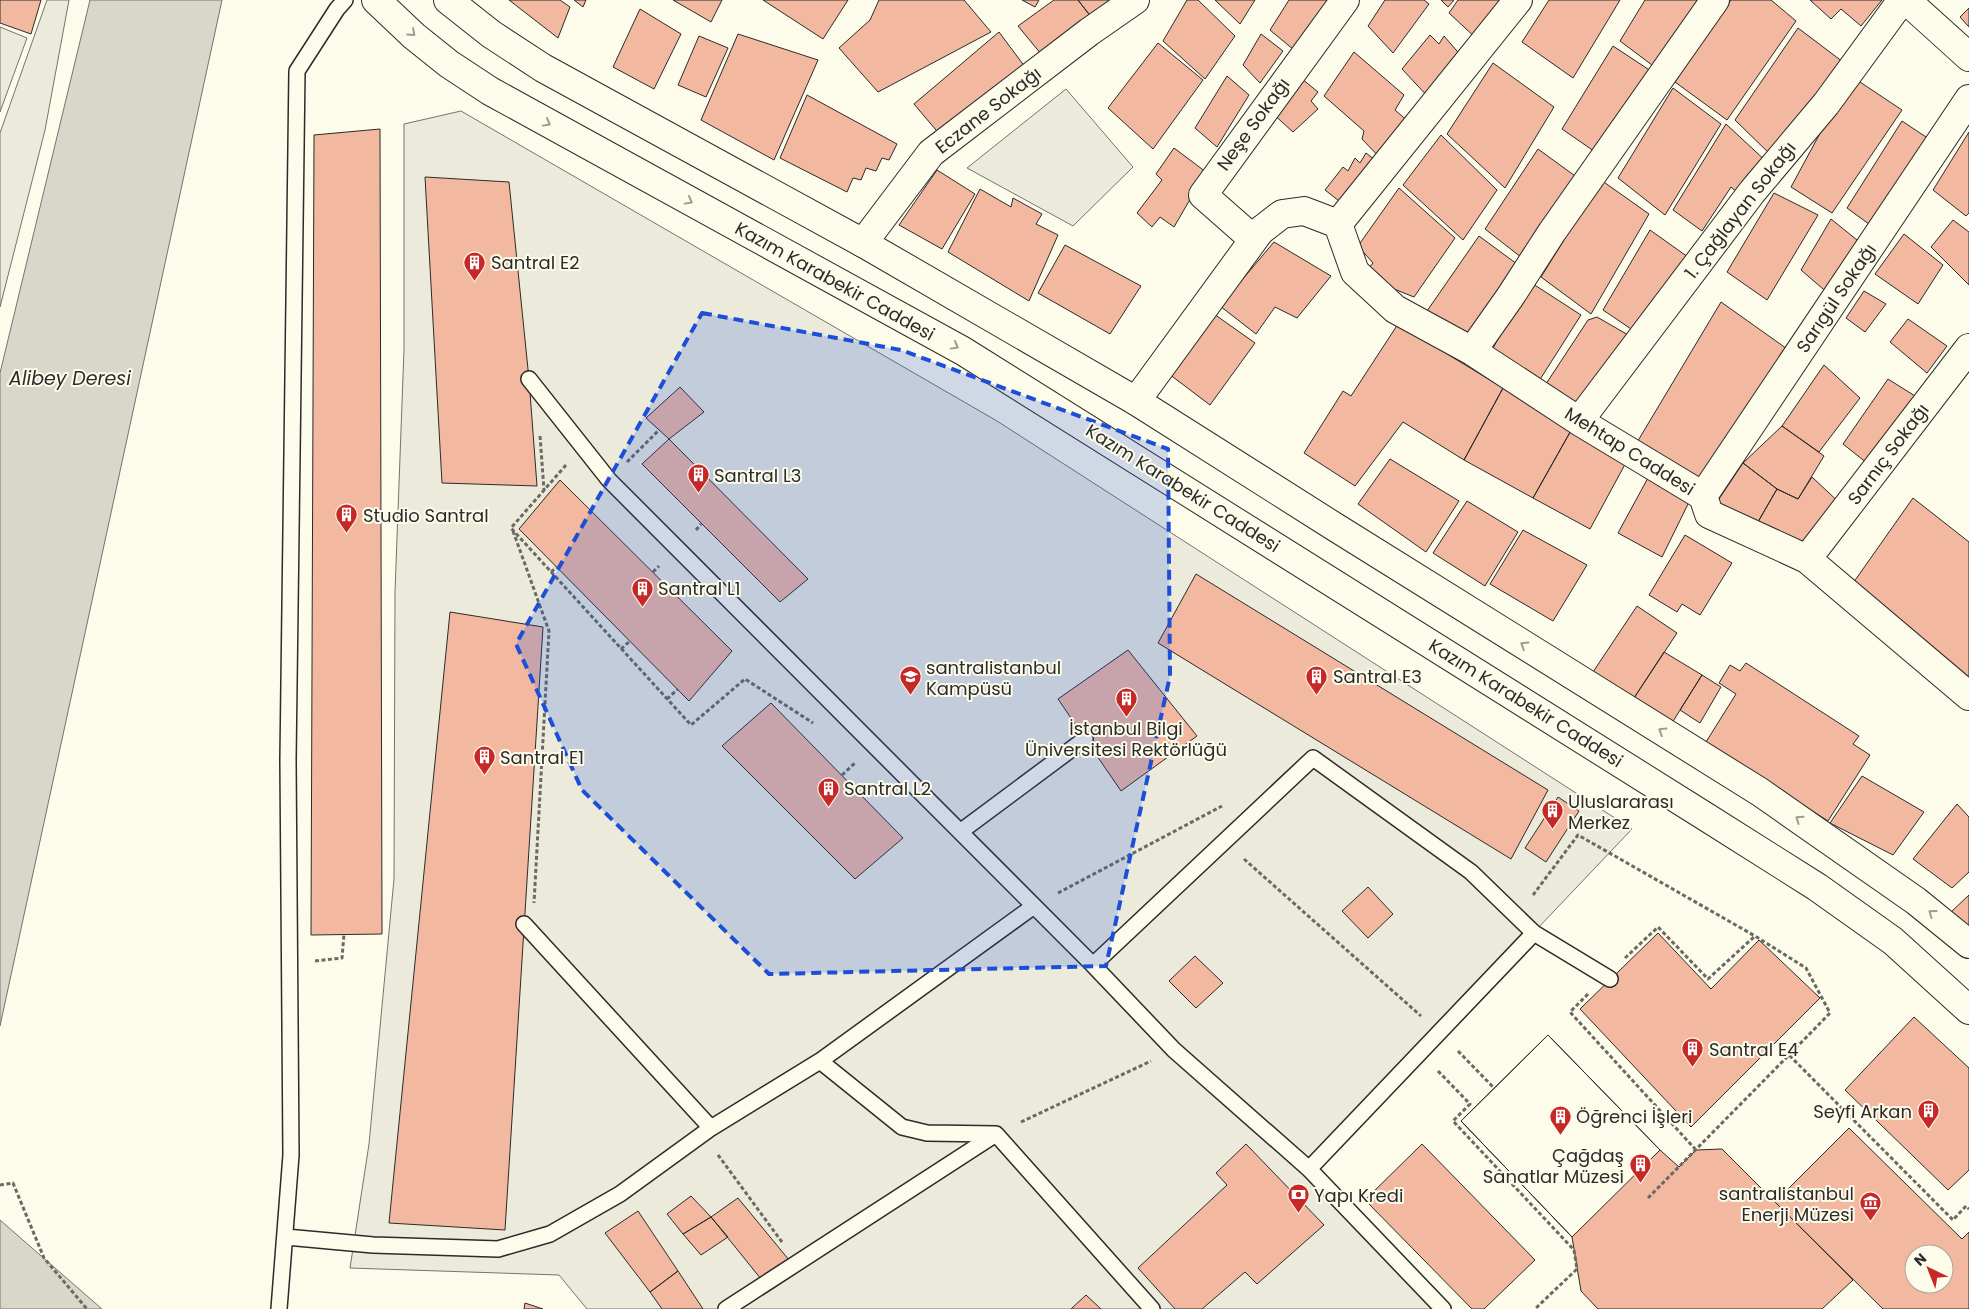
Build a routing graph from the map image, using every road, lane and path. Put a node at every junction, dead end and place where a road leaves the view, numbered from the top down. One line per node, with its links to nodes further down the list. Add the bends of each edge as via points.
1 (345, 0): 46 (lane, via 297,70 288,760)
2 (376, 0): 49 (street, Kazım Karabekir Caddesi, one-way to 49, via 414,36 490,91 963,351 1817,887 1893,941)
3 (448, 0): 14 (street, via 491,34 544,68)
4 (1135, 0): 14 (street, Eczane Sokağı, via 931,153)
5 (1345, 0): 13 (street, Neşe Sokağı, via 1203,195)
6 (1518, 0): 12 (street)
7 (1715, 0): 16 (street)
8 (1902, 0): 19 (street, 1. Çağlayan Sokağı, via 1826,104 1752,192)
9 (1906, 0): 10 (street)
10 (1969, 57)
11 (1969, 99): 24 (street, Sarıgül Sokağı)
12 (1338, 224): 13 (street, via 1304,211 1282,214 1260,230); 16 (street, Mehtap Caddesi, via 1355,272 1395,310)
13 (1253, 240): 18 (street)
14 (863, 243): 18 (street)
15 (1969, 348): 26 (street, Sarnıç Sokağı)
16 (1472, 351): 19 (street, Mehtap Caddesi)
17 (532, 384): 21 (lane); 23 (path)
18 (1136, 401): 45 (street, one-way to 18, via 1916,901 1760,792)
19 (1579, 421): 24 (street, Mehtap Caddesi)
20 (659, 430): 22 (path)
21 (582, 447): 22 (lane); 23 (path)
22 (609, 480): 34 (lane)
23 (544, 490): 25 (path)
24 (1703, 496): 26 (street, Mehtap Caddesi, via 1709,514)
25 (512, 528): 28 (path); 41 (path, via 549,631)
26 (1807, 559): 32 (street, Mehtap Caddesi)
27 (557, 566): 28 (path)
28 (551, 572): 30 (path)
29 (630, 641): 30 (path)
30 (621, 649): 33 (path)
31 (678, 689): 33 (path)
32 (1969, 696)
33 (667, 699): 34 (path, via 691,725 745,679 836,739)
34 (863, 735): 37 (lane)
35 (1085, 739): 37 (lane)
36 (1226, 804): 39 (path)
37 (960, 832): 39 (lane)
38 (1224, 842): 40 (lane, via 1313,758 1471,872); 47 (lane); 50 (path)
39 (1034, 906): 47 (lane); 54 (lane)
40 (1517, 916): 42 (lane); 44 (path, via 1578,835)
41 (528, 928): 56 (lane)
42 (1534, 933): 48 (lane); 50 (lane)
43 (344, 934): 46 (path, via 342,958)
44 (1755, 936): 48 (path, via 1708,979 1658,927); 53 (path, via 1806,968 1830,1013)
45 (1969, 944)
46 (290, 963): 63 (lane, via 291,1155)
47 (1093, 965): 51 (lane)
48 (1608, 977): 58 (path, via 1570,1012)
49 (1969, 1010)
50 (1440, 1032): 52 (lane); 55 (path)
51 (1174, 1050): 57 (path); 59 (lane)
52 (1420, 1052): 59 (lane); 70 (path, via 1470,1104 1454,1120 1574,1250 1577,1269)
53 (1789, 1055): 58 (path); 62 (path, via 1953,1220 1966,1206)
54 (820, 1061): 56 (lane); 57 (lane, via 902,1127 927,1132)
55 (1494, 1088)
56 (707, 1131): 63 (lane, via 620,1194 559,1230 498,1249 373,1245); 64 (path)
57 (996, 1134): 64 (lane); 68 (lane)
58 (1696, 1150): 61 (path)
59 (1309, 1169): 69 (lane)
60 (0, 1185): 65 (path, via 13,1183 44,1258)
61 (1648, 1198)
62 (1969, 1209)
63 (286, 1237): 66 (lane)
64 (798, 1263): 67 (lane)
65 (87, 1309)
66 (279, 1309)
67 (726, 1309)
68 (1152, 1309)
69 (1443, 1309)
70 (1535, 1309)

